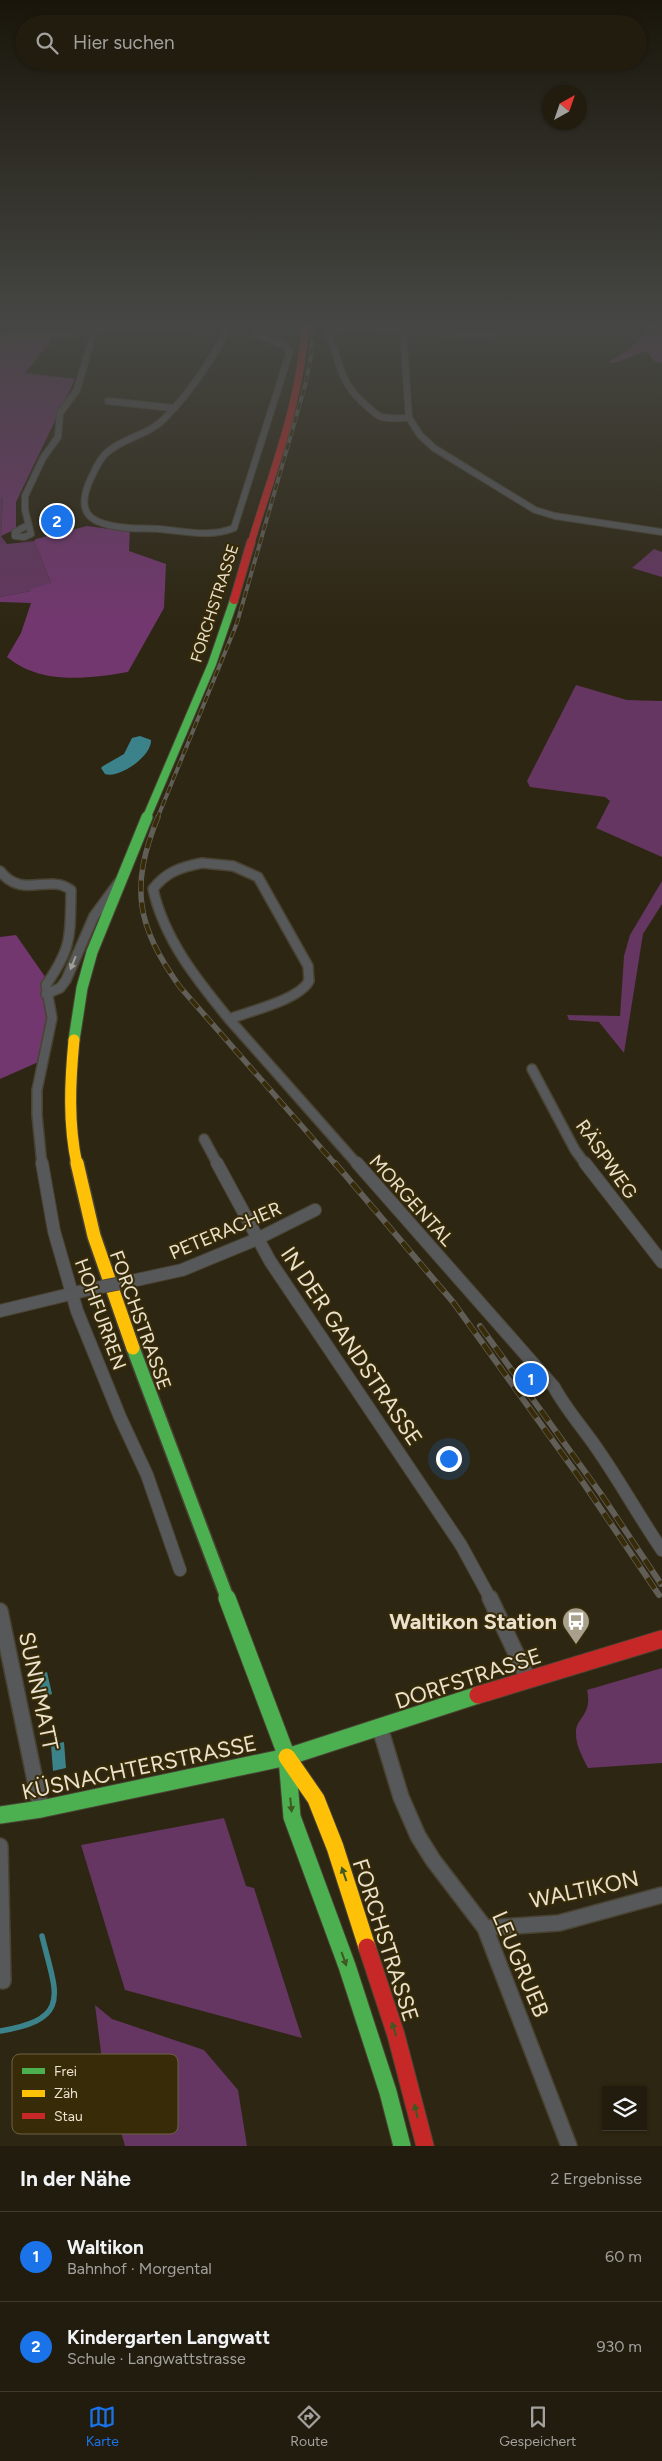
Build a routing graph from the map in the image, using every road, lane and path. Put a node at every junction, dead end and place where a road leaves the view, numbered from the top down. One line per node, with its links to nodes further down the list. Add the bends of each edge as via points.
1 (59, 424): 6 (street, via 58,438 43,458 25,496)
2 (157, 424): 3 (street, via 105,454 83,498 83,509 91,519 112,526 219,533 232,530 236,526)
3 (267, 424)
4 (286, 424): 9 (main road, FORCHSTRASSE, via 228,621)
5 (413, 424): 7 (street, via 434,448 535,510)
6 (28, 525)
7 (662, 532)
8 (0, 871): 10 (street, via 13,884 22,887 63,884 70,890 70,940 62,962 48,981)
9 (120, 881): 10 (street, FORCHSTRASSE, one-way to 10, via 89,923 66,980 60,988); 26 (main road, FORCHSTRASSE, via 92,952 75,1027 70,1088 78,1177 114,1303)
10 (46, 994): 17 (street, HOHFURREN, via 52,1018 37,1090 41,1157 54,1231)
11 (228, 1020): 11 (street, MORGENTAL, via 196,979 169,934 156,904 153,889 166,872 207,864 251,871 258,877 311,973 302,990); 19 (street, MORGENTAL, via 554,1386 568,1412 593,1442)
12 (532, 1069): 16 (street, RÄSPWEG, via 575,1150)
13 (204, 1139): 15 (street, IN DER GANDSTRASSE)
14 (315, 1210): 15 (street, PETERACHER)
15 (257, 1239): 17 (street, PETERACHER, bridge, via 182,1270); 24 (street, IN DER GANDSTRASSE, via 448,1524 498,1612)
16 (662, 1262)
17 (72, 1294): 18 (street, PETERACHER); 20 (street, HOHFURREN, via 120,1417 147,1475)
18 (0, 1311)
19 (662, 1550)
20 (180, 1570)
21 (0, 1611): 22 (street, SUNNMATT)
22 (2, 1632): 27 (street, SUNNMATT)
23 (662, 1639): 24 (main road, DORFSTRASSE)
24 (528, 1678): 25 (main road, DORFSTRASSE)
25 (380, 1728): 26 (main road, DORFSTRASSE); 31 (street, LEUGRUEB, via 418,1835 439,1869)
26 (286, 1757): 27 (main road, KÜSNACHTERSTRASSE); 33 (main road, FORCHSTRASSE, one-way to 33, via 292,1817 368,2030); 34 (main road, FORCHSTRASSE, one-way to 26, via 396,2035 335,1847 316,1799)
27 (42, 1809): 28 (main road, KÜSNACHTERSTRASSE)
28 (0, 1815)
29 (0, 1846): 32 (street)
30 (662, 1895): 31 (street, WALTIKON, via 559,1923)
31 (486, 1928): 35 (street, LEUGRUEB)
32 (3, 1981)
33 (402, 2146)
34 (425, 2146)
35 (569, 2146)

